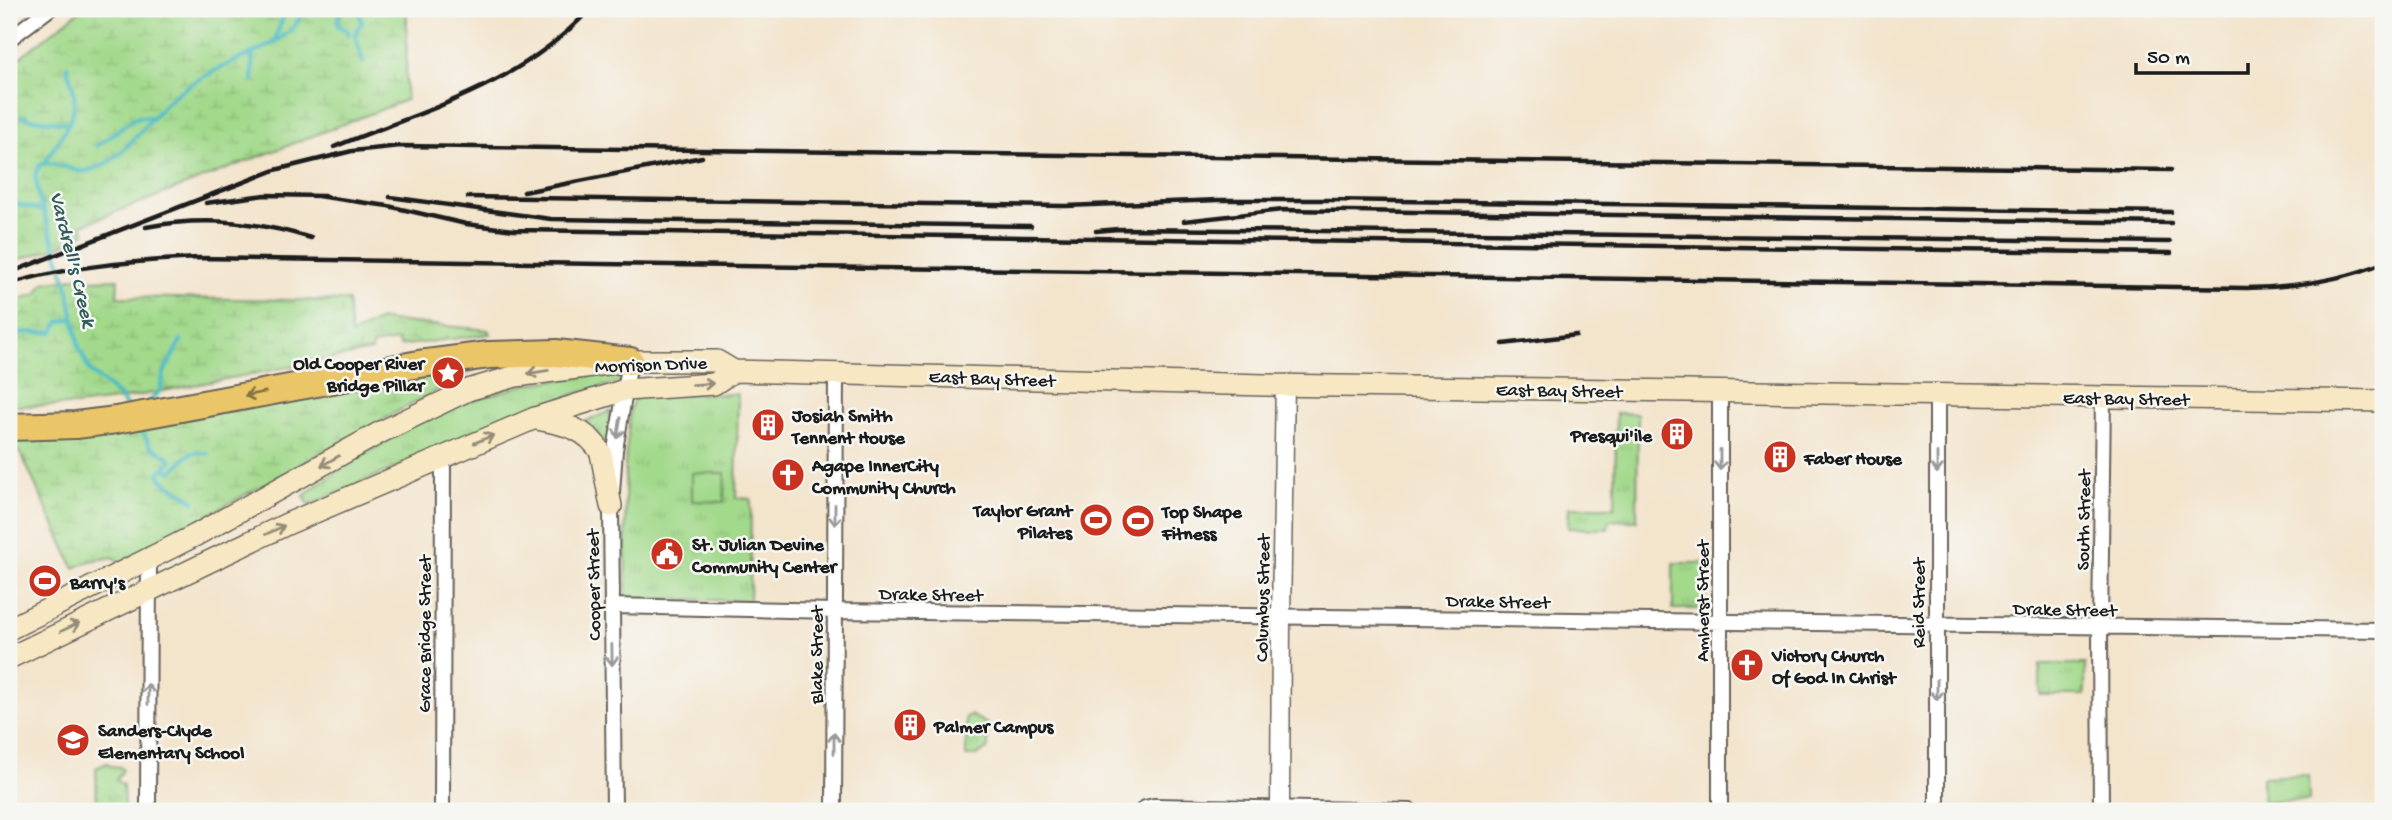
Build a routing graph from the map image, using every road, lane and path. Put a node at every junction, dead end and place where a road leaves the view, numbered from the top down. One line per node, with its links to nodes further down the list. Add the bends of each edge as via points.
1 (49, 9): 2 (street)
2 (9, 39)
3 (630, 361): 4 (main road, Morrison Drive, via 717,361); 7 (street, Cooper Street); 13 (highway, one-way to 13, via 556,353 489,355 116,420); 16 (main road, Morrison Drive, one-way to 16, via 516,376 468,390)
4 (734, 372): 5 (main road, East Bay Street); 7 (main road, Morrison Drive, one-way to 4, via 714,384)
5 (836, 373): 6 (main road, East Bay Street); 19 (street, Blake Street, one-way to 19)
6 (1286, 385): 8 (main road, East Bay Street); 20 (street, Columbus Street)
7 (625, 390): 12 (main road, Morrison Drive); 15 (street, Cooper Street, one-way to 15)
8 (1720, 391): 9 (main road, East Bay Street); 21 (street, Amherst Street, one-way to 21)
9 (1937, 394): 10 (main road, East Bay Street); 22 (street, Reid Street, one-way to 22)
10 (2103, 397): 11 (main road, East Bay Street); 23 (street, South Street)
11 (2383, 401)
12 (535, 418): 14 (main road, Morrison Drive, one-way to 12); 15 (main road, via 579,429 597,445)
13 (9, 427)
14 (443, 457): 17 (main road, Morrison Drive, one-way to 14); 29 (street, Grace Bridge Street)
15 (611, 506): 18 (street, Cooper Street)
16 (149, 559): 17 (street); 24 (main road, Morrison Drive)
17 (149, 589): 26 (main road, Morrison Drive, one-way to 17); 28 (street, one-way to 17)
18 (612, 606): 19 (street, Drake Street); 30 (street, Cooper Street, one-way to 30)
19 (835, 611): 20 (street, Drake Street); 31 (street, Blake Street, one-way to 19)
20 (1281, 616): 21 (street, Drake Street); 27 (street, Columbus Street)
21 (1720, 622): 22 (street, Drake Street); 34 (street, Amherst Street)
22 (1937, 626): 23 (street, Drake Street); 35 (street, Reid Street, one-way to 35)
23 (2099, 628): 25 (street, Drake Street); 36 (street, South Street)
24 (9, 629)
25 (2383, 630)
26 (9, 658)
27 (1280, 810): 32 (street, via 1154,806); 33 (street)
28 (148, 811)
29 (442, 811)
30 (614, 811)
31 (834, 811)
32 (1142, 811)
33 (1411, 811)
34 (1720, 811)
35 (1937, 811)
36 (2101, 811)

